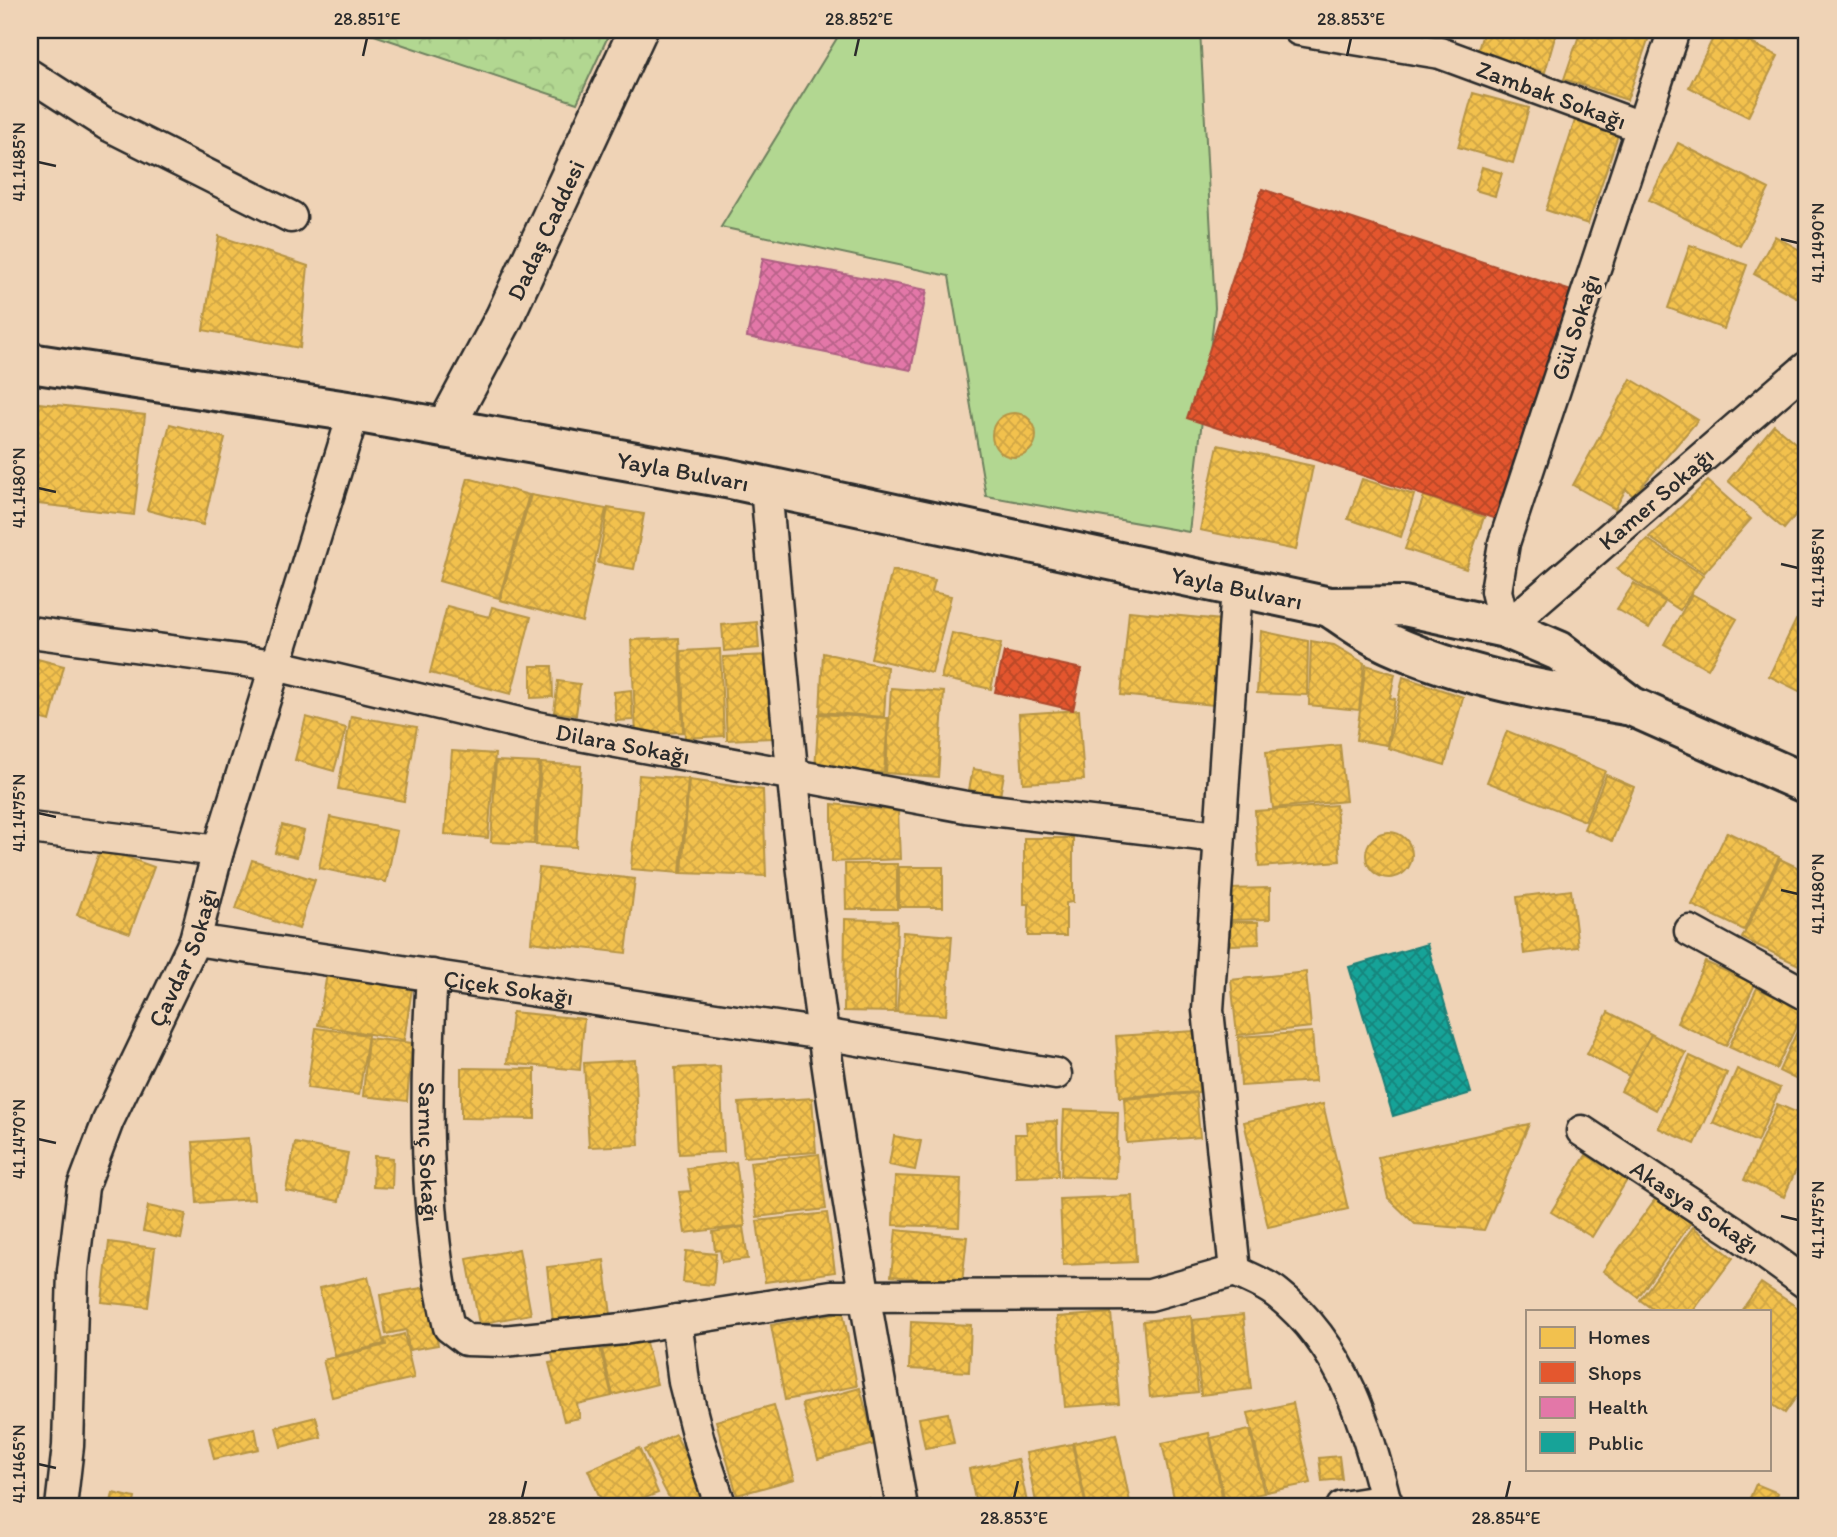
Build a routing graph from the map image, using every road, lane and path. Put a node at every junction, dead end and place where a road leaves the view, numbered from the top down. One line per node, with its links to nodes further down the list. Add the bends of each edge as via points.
1 (638, 30): 11 (street, Dadaş Caddesi, via 509,306)
2 (1299, 30): 4 (street, Zambak Sokağı)
3 (1674, 30): 6 (street, Gül Sokağı)
4 (1444, 42): 6 (street, Zambak Sokağı)
5 (30, 75): 7 (street, via 106,124)
6 (1641, 127): 15 (street, Gül Sokağı, via 1504,543 1496,591)
7 (291, 217)
8 (30, 363): 10 (main road, Yayla Bulvarı)
9 (1807, 368): 15 (street, Kamer Sokağı)
10 (354, 412): 11 (main road, Yayla Bulvarı); 17 (street, Çavdar Sokağı)
11 (445, 428): 12 (main road, Yayla Bulvarı)
12 (765, 487): 13 (main road, Yayla Bulvarı); 19 (street)
13 (1237, 587): 14 (main road, Yayla Bulvarı); 22 (street)
14 (1330, 607): 15 (main road, Yayla Bulvarı, via 1404,606); 18 (main road, Yayla Bulvarı, via 1388,644 1445,665 1496,681)
15 (1505, 628): 18 (main road, Yayla Bulvarı, via 1559,650)
16 (30, 632): 17 (street, Dilara Sokağı)
17 (275, 665): 19 (street, Dilara Sokağı, via 536,727); 23 (street, Çavdar Sokağı)
18 (1631, 706): 20 (main road, Yayla Bulvarı)
19 (791, 774): 22 (street, Dilara Sokağı, via 966,807); 28 (street)
20 (1807, 784)
21 (30, 828): 23 (street)
22 (1218, 837): 31 (street, via 1208,1010)
23 (218, 851): 25 (street, Çavdar Sokağı)
24 (1690, 931): 27 (street)
25 (195, 940): 26 (street, Çiçek Sokağı); 36 (street, Çavdar Sokağı, via 108,1121 83,1188 73,1270 68,1446)
26 (432, 975): 28 (street, Çiçek Sokağı); 34 (street, Sarnıç Sokağı, via 427,1051 432,1204 449,1327 466,1340 503,1341)
27 (1807, 995)
28 (823, 1034): 29 (street, Çiçek Sokağı); 33 (street)
29 (1056, 1074)
30 (1582, 1130): 32 (street, Akasya Sokağı)
31 (1235, 1271): 33 (street, via 1150,1295); 35 (street, via 1276,1292 1312,1325 1348,1380)
32 (1807, 1284)
33 (864, 1298): 34 (street, via 831,1296); 38 (street)
34 (676, 1320): 37 (street, via 684,1382)
35 (1387, 1504): 39 (street)
36 (61, 1507)
37 (721, 1507)
38 (902, 1507)
39 (1342, 1507)

